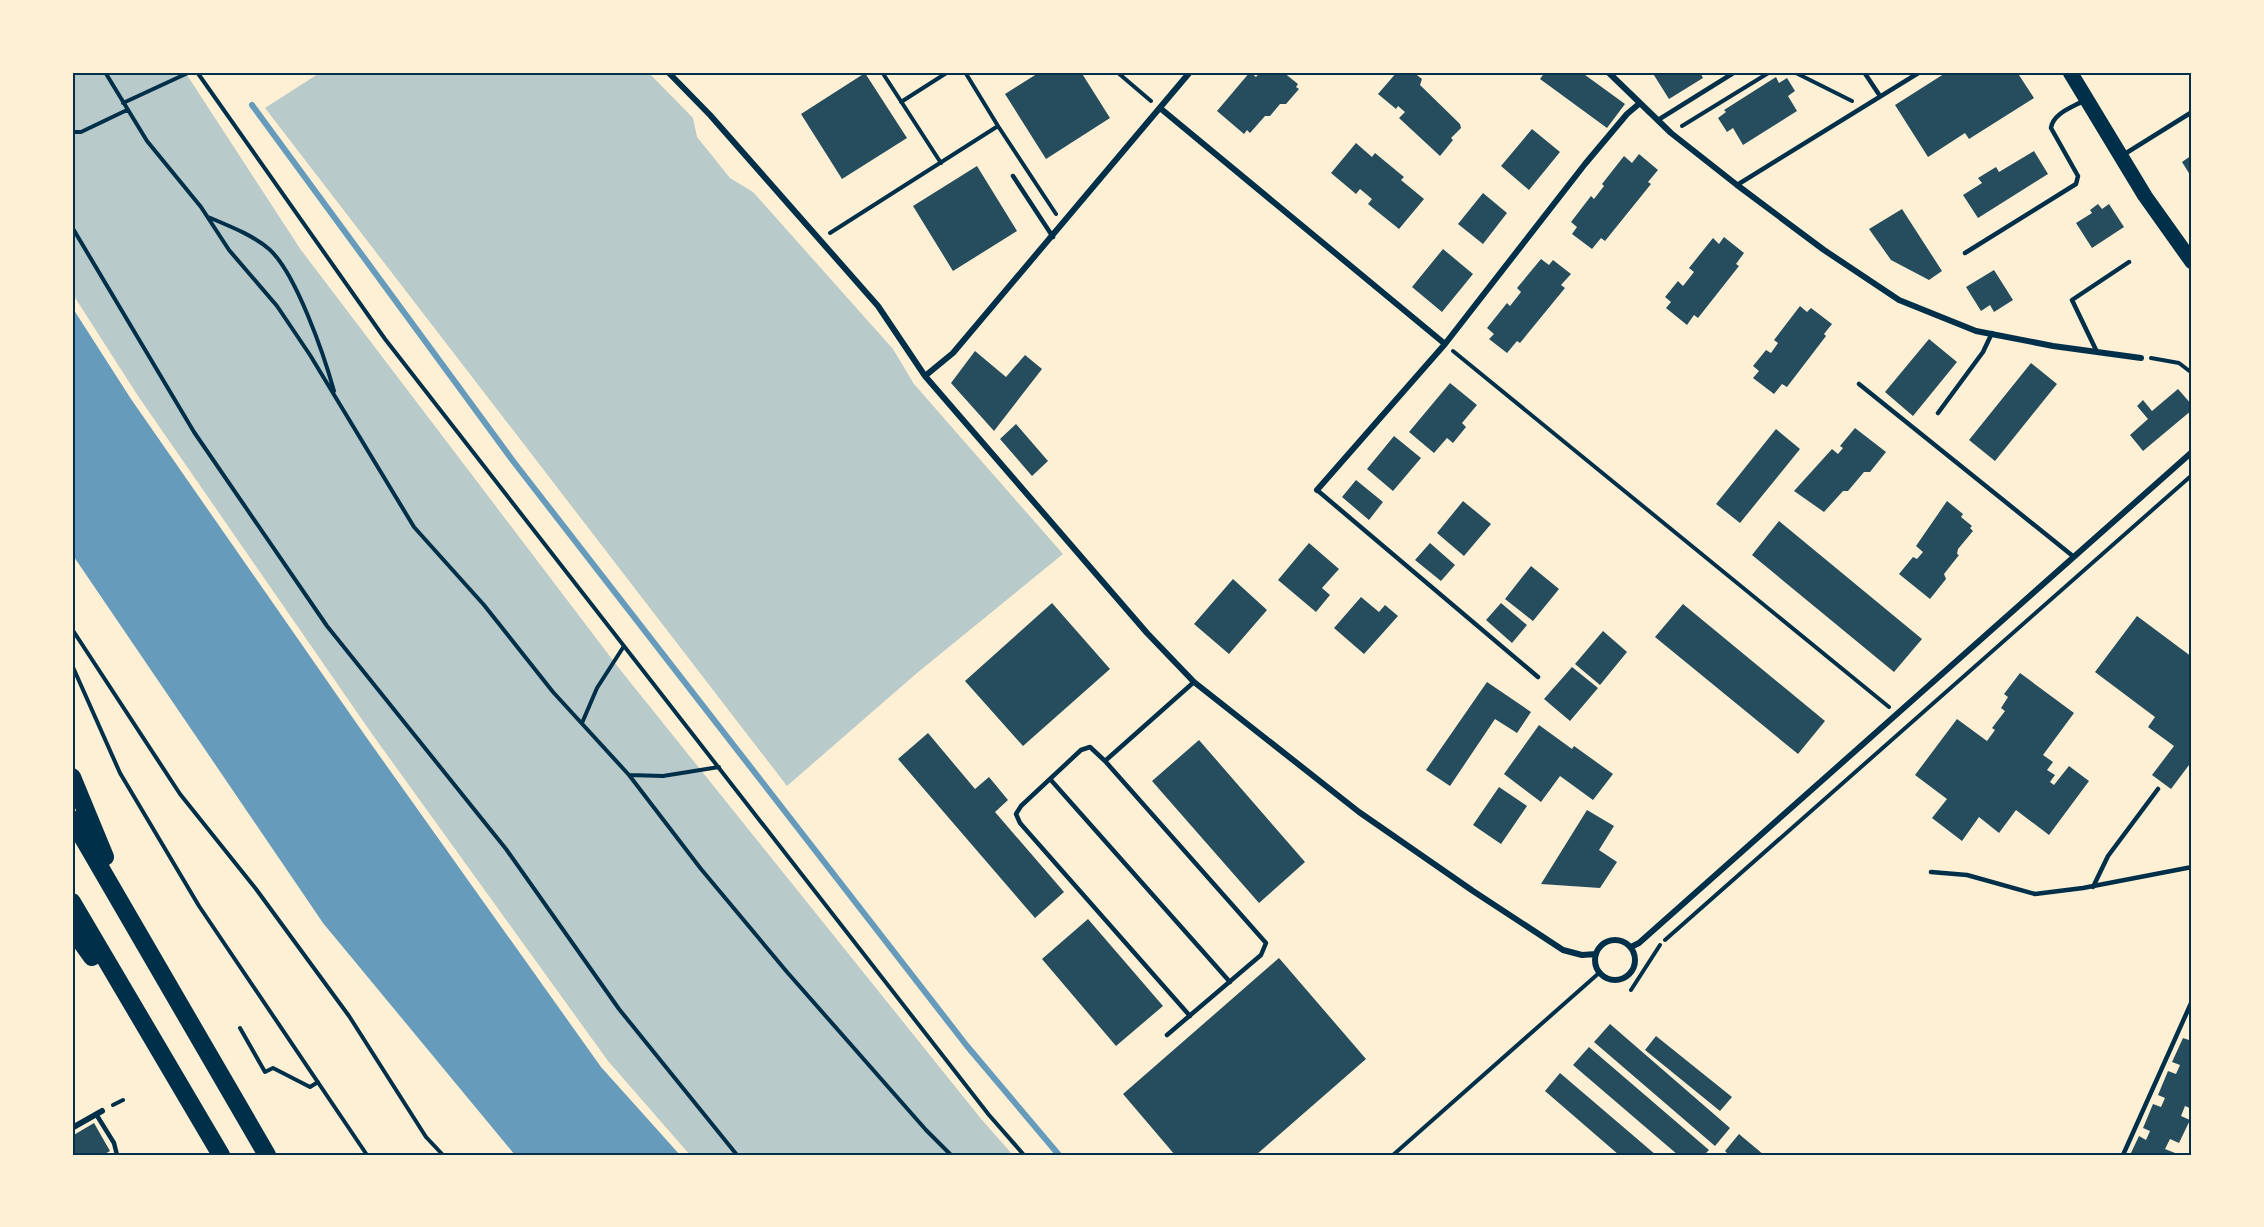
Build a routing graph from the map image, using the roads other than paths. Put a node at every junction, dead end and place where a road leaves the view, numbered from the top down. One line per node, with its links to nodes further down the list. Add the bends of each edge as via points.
1 (668, 72): 25 (street, via 885,315)
2 (1190, 72): 11 (street)
3 (1608, 72): 10 (street)
4 (1735, 72): 13 (lane)
5 (1864, 72): 8 (lane)
6 (1920, 72): 8 (lane)
7 (2070, 72): 9 (main road)
8 (1880, 96): 16 (lane)
9 (2086, 99): 14 (main road); 18 (lane, via 2052,123 2078,176 2076,184)
10 (1640, 103): 13 (street); 22 (street, via 1585,164)
11 (1160, 108): 17 (street); 22 (street)
12 (2192, 112): 14 (lane)
13 (1658, 120): 16 (street)
14 (2121, 156): 20 (main road)
15 (1013, 176): 17 (lane)
16 (1737, 185): 21 (street, via 1899,300 1976,331)
17 (1053, 237): 25 (street, via 953,353)
18 (1965, 253)
19 (2129, 262): 23 (lane, via 2072,300)
20 (2192, 262)
21 (1992, 333): 23 (street); 27 (lane, via 1983,352)
22 (1445, 344): 29 (street)
23 (2097, 352): 24 (street)
24 (2141, 357)
25 (925, 376): 32 (street)
26 (1859, 384): 30 (lane)
27 (1938, 414)
28 (2192, 452): 30 (street)
29 (1317, 490): 31 (lane)
30 (2074, 557): 44 (street, via 1639,943)
31 (1538, 677)
32 (1194, 682): 33 (lane); 45 (street, via 1359,812 1466,886 1563,950 1582,956)
33 (1105, 761): 35 (lane, via 1086,747); 46 (lane, via 1266,943 1261,955)
34 (72, 777): 42 (highway)
35 (1050, 779): 46 (lane); 48 (lane, via 1021,806 1017,818)
36 (2158, 789): 40 (lane, via 2108,856)
37 (72, 819): 42 (highway)
38 (2192, 867): 40 (lane)
39 (1931, 872): 40 (lane, via 1967,875 2035,894)
40 (2093, 886)
41 (72, 902): 49 (highway)
42 (133, 926): 55 (highway)
43 (72, 929): 49 (highway)
44 (1631, 946): 45 (street, via 1614,940 1603,944); 45 (street, via 1635,965 1628,976 1617,980 1599,973)
45 (1596, 954)
46 (1230, 982): 48 (lane)
47 (2192, 1001): 56 (lane)
48 (1190, 1016): 50 (lane)
49 (150, 1034): 54 (highway)
50 (1167, 1035)
51 (99, 1113): 52 (street); 53 (lane)
52 (72, 1128)
53 (117, 1155)
54 (221, 1155)
55 (267, 1155)
56 (2122, 1155)

